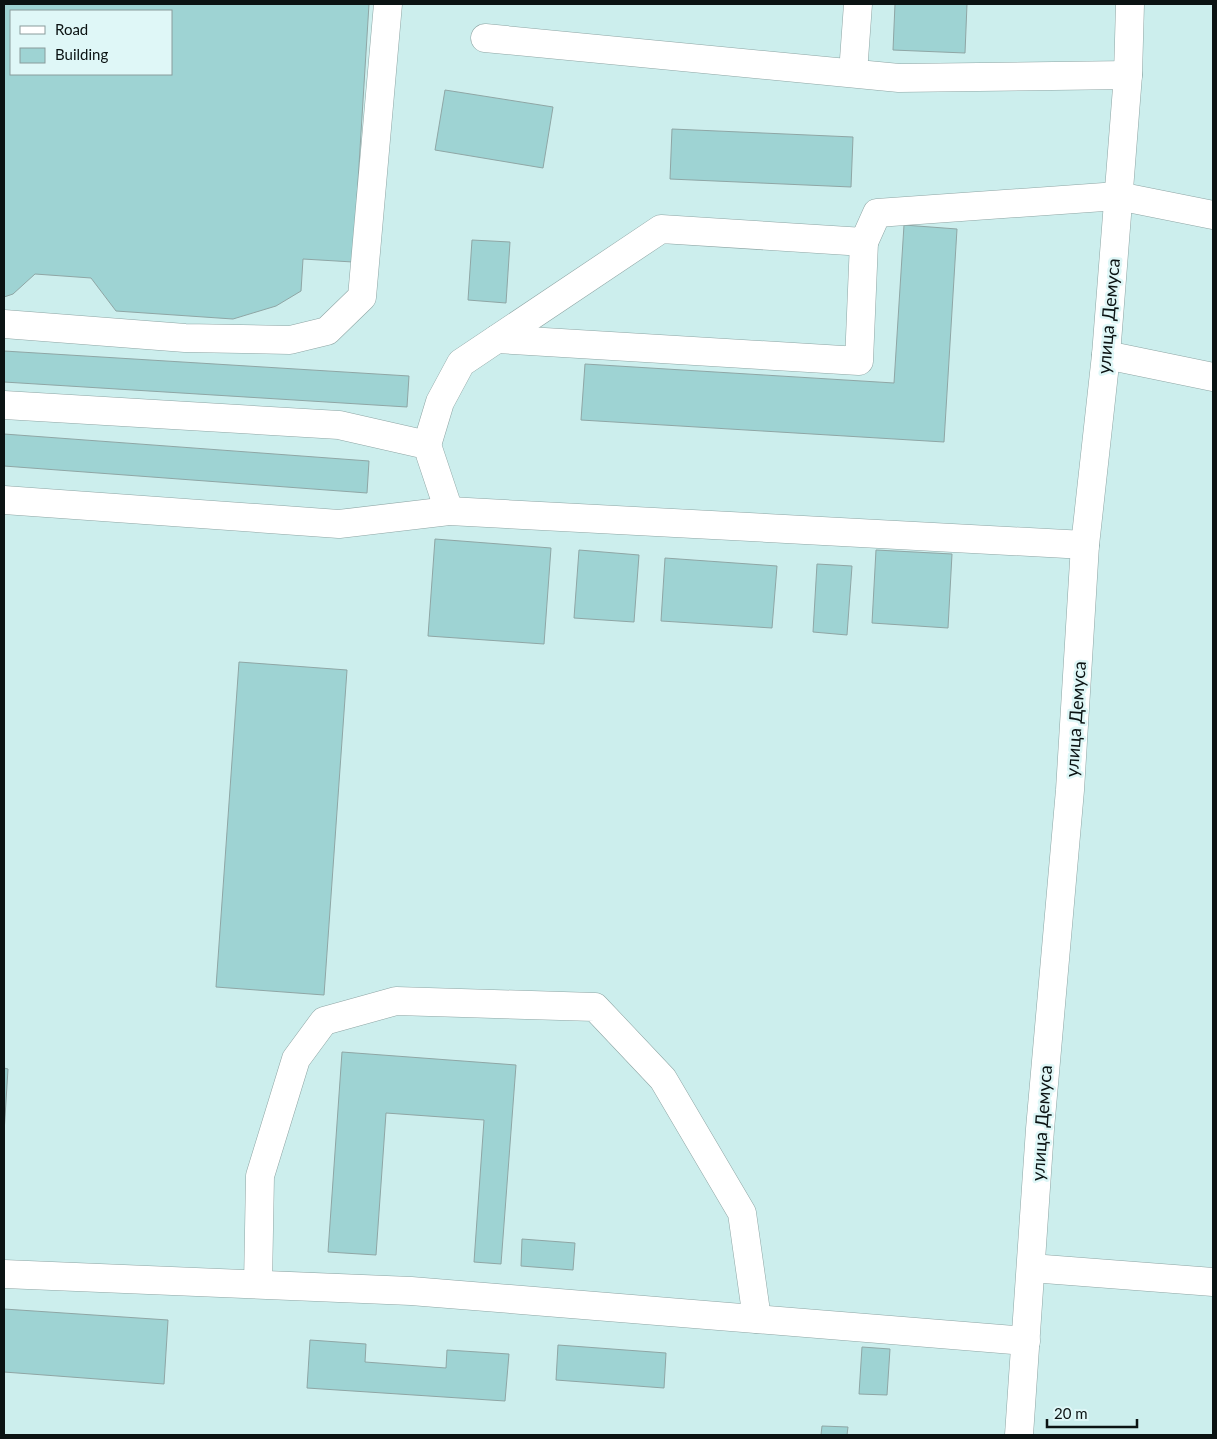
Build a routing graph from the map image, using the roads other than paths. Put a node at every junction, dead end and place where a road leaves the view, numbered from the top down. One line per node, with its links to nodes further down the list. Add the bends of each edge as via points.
1 (388, 4): 10 (street, via 362,297 327,331 290,340 185,338)
2 (858, 4): 5 (street)
3 (1130, 4): 6 (street, улица Демуса)
4 (485, 38): 5 (street)
5 (853, 73): 6 (street, via 898,78)
6 (1128, 75): 7 (street, улица Демуса)
7 (1118, 196): 8 (street); 9 (street, via 878,213); 12 (street, улица Демуса)
8 (1213, 215)
9 (864, 242): 11 (street, via 661,230); 11 (street, via 859,362)
10 (4, 324)
11 (498, 338): 15 (street, via 462,363 440,402)
12 (1106, 355): 13 (street); 18 (street, улица Демуса)
13 (1213, 377)
14 (4, 405): 15 (street, via 339,425)
15 (427, 445): 17 (street)
16 (4, 500): 17 (street, via 339,524)
17 (449, 512): 18 (street)
18 (1085, 545): 19 (street, улица Демуса, via 1070,790)
19 (1031, 1268): 21 (street); 24 (street, улица Демуса)
20 (4, 1274): 22 (street)
21 (1213, 1282)
22 (258, 1284): 23 (street, via 411,1291); 23 (street, via 260,1176 296,1059 324,1022 396,1001 595,1007 663,1079 742,1213)
23 (757, 1319): 24 (street)
24 (1026, 1341): 25 (street, улица Демуса)
25 (1020, 1435)

